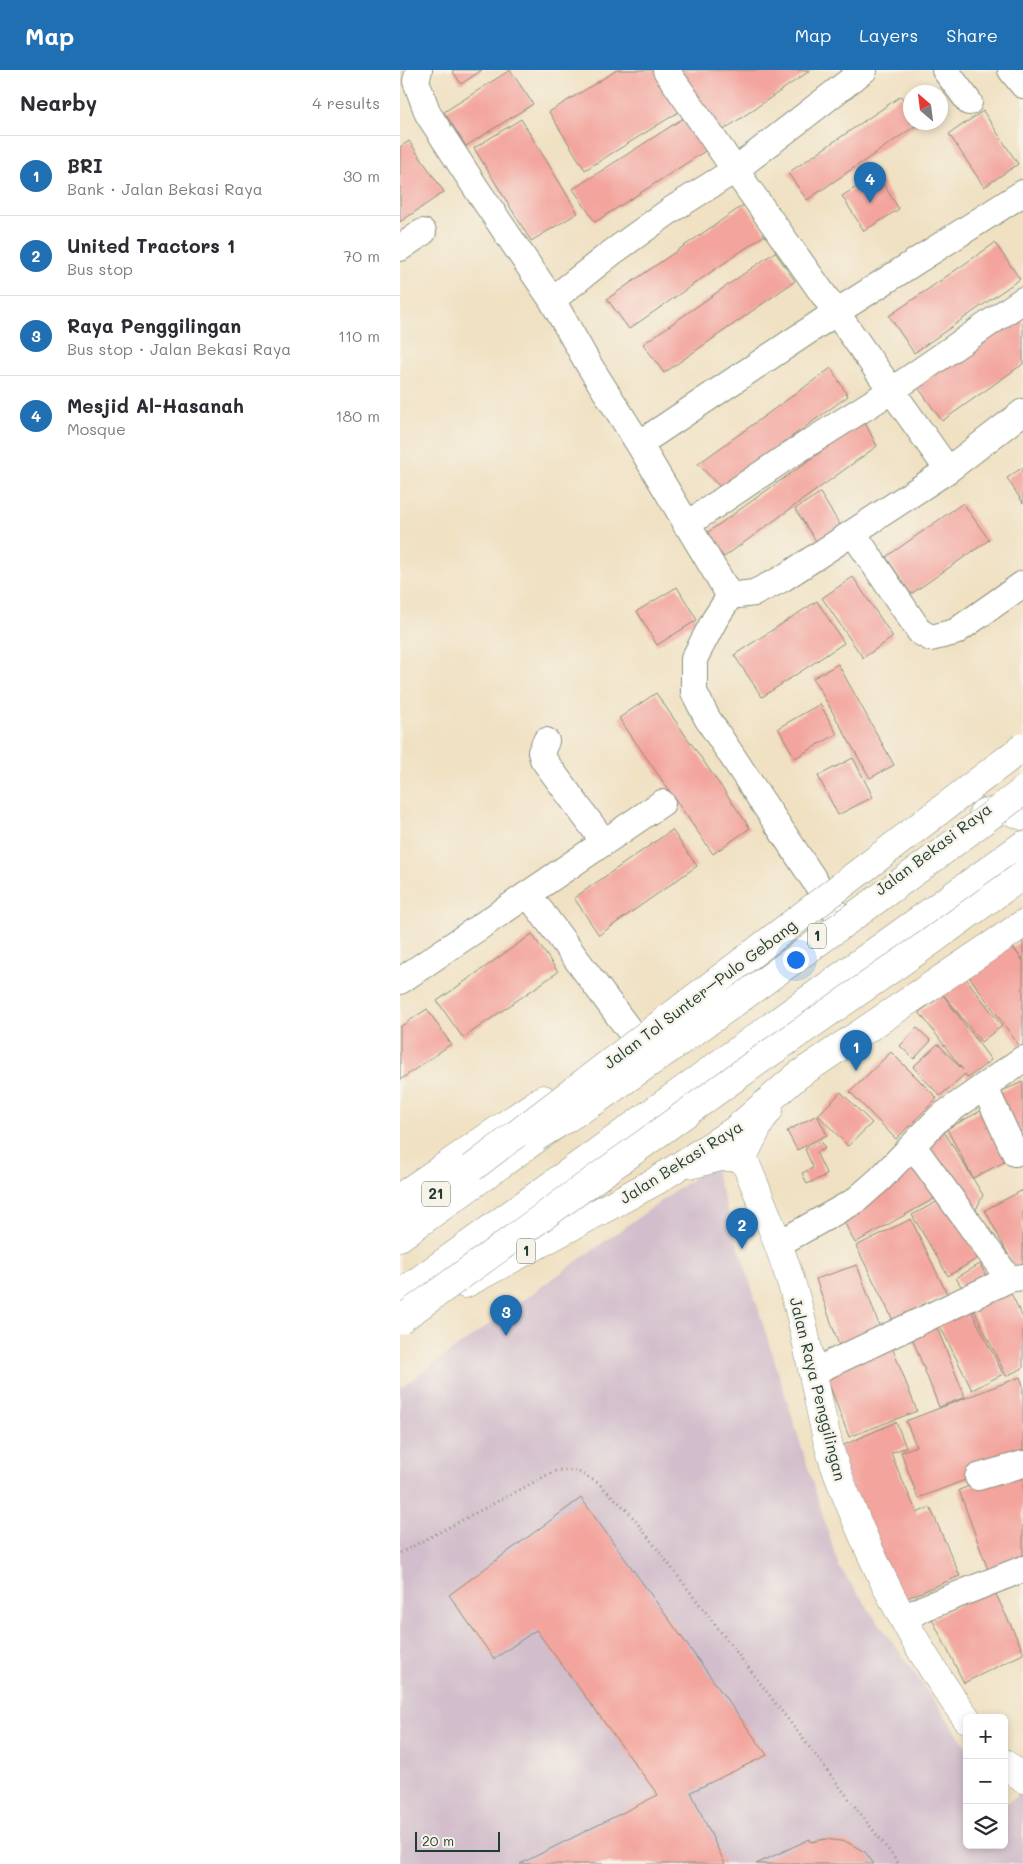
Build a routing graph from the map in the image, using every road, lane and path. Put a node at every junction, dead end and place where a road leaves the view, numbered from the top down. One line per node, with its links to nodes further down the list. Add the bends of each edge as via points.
1 (419, 70): 12 (street, via 416,81 428,114)
2 (666, 70): 8 (street)
3 (864, 70): 8 (street)
4 (945, 70): 7 (street)
5 (1011, 70): 6 (street)
6 (1023, 85)
7 (968, 102)
8 (735, 170): 12 (street, via 610,254); 14 (street)
9 (1023, 193): 14 (street)
10 (422, 232): 11 (street)
11 (400, 248)
12 (552, 300): 17 (street)
13 (1023, 300): 15 (street)
14 (835, 312): 15 (street); 17 (street)
15 (891, 391): 18 (street); 19 (street)
16 (1023, 412): 18 (street)
17 (639, 444): 19 (street)
18 (948, 470): 20 (street)
19 (686, 525): 22 (street)
20 (853, 533): 21 (street, via 920,632 931,638 955,632); 22 (street, via 766,588)
21 (1023, 584)
22 (730, 596): 34 (street, via 694,660 694,692)
23 (546, 741): 30 (street, via 541,752 543,759)
24 (1023, 748): 44 (main road, Jalan Tol Sunter–Pulo Gebang, bridge)
25 (1023, 781): 28 (main road, Jalan Bekasi Raya / 1)
26 (1023, 791): 44 (main road, bridge, via 596,1101 544,1132)
27 (662, 802): 30 (street)
28 (982, 813): 29 (main road, via 1008,810); 34 (main road, Jalan Bekasi Raya / 1)
29 (1023, 816)
30 (604, 842): 33 (street)
31 (1023, 844): 51 (main road)
32 (1023, 875): 52 (main road, bridge, via 756,1062)
33 (528, 894): 36 (street); 37 (street)
34 (840, 919): 37 (main road, Jalan Bekasi Raya / 1)
35 (1019, 929): 39 (main road, Jalan Bekasi Raya / 1)
36 (400, 981)
37 (650, 1058): 46 (main road, Jalan Bekasi Raya, via 557,1089); 48 (main road, Jalan Bekasi Raya / 1)
38 (1023, 1059): 40 (street)
39 (797, 1076): 43 (main road, via 762,1119); 45 (main road, Jalan Bekasi Raya / 1, via 735,1130)
40 (984, 1086): 41 (street, via 939,1118); 42 (street)
41 (913, 1146): 49 (street, via 856,1201); 50 (street)
42 (1016, 1153)
43 (744, 1157): 45 (main road, via 722,1157 692,1165); 49 (main road, Jalan Raya Penggilingan)
44 (472, 1168): 47 (main road, Jalan Tol Sunter–Pulo Gebang / 21)
45 (656, 1181): 52 (main road, Jalan Bekasi Raya / 1)
46 (400, 1197)
47 (400, 1221)
48 (400, 1237)
49 (778, 1244): 53 (main road, Jalan Raya Penggilingan, via 797,1302)
50 (1016, 1278): 53 (street)
51 (400, 1294)
52 (404, 1317)
53 (813, 1372): 58 (main road, Jalan Raya Penggilingan, via 826,1434 841,1483 879,1574)
54 (1023, 1464): 55 (street)
55 (978, 1477)
56 (400, 1552): 62 (path, via 558,1470 577,1471 598,1483 628,1511)
57 (1023, 1569): 58 (street)
58 (903, 1619): 59 (main road, Jalan Raya Penggilingan)
59 (963, 1714)
60 (1008, 1767): 61 (main road)
61 (1023, 1780)
62 (899, 1864)

